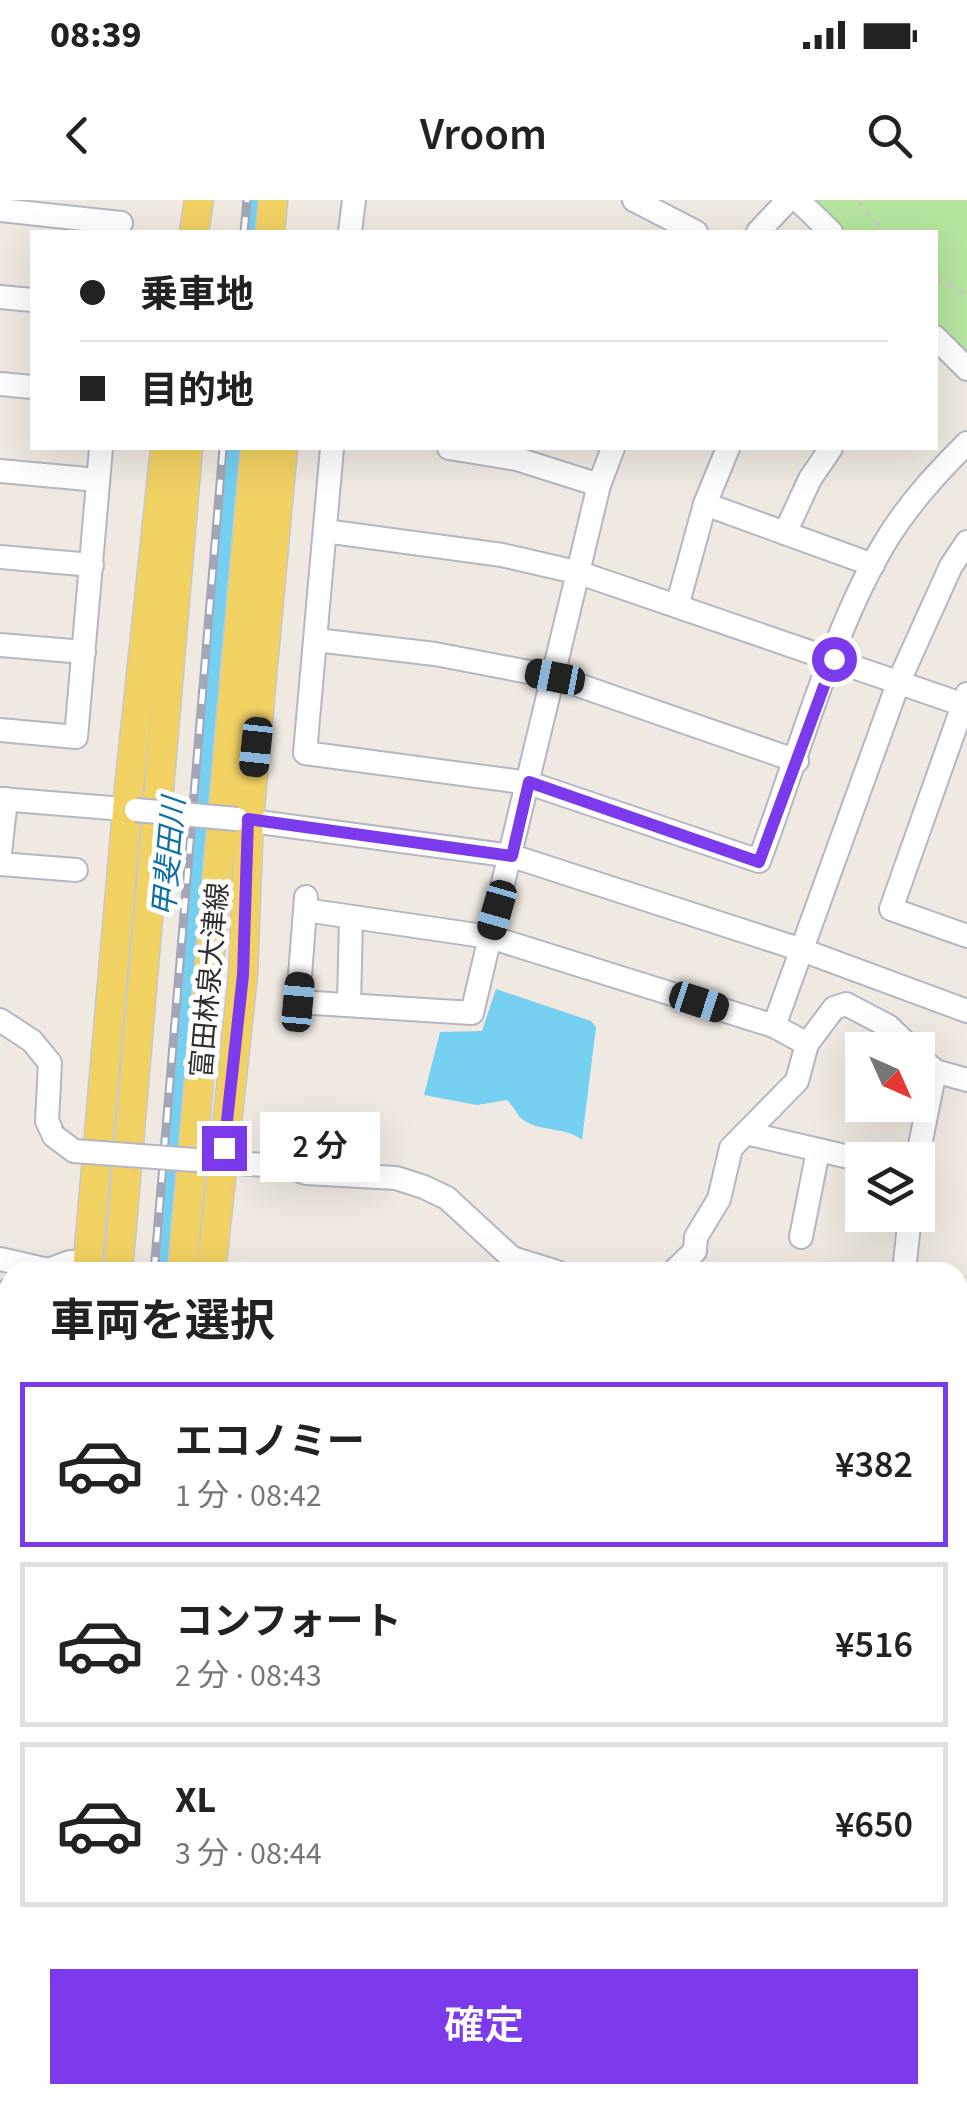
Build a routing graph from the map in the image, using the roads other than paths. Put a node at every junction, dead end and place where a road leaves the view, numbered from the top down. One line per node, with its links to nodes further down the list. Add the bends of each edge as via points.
1 (199, 200): 11 (main road)
2 (210, 200): 12 (main road)
3 (272, 200): 13 (main road)
4 (288, 200): 14 (main road)
5 (354, 200): 15 (street)
6 (634, 200): 16 (street)
7 (788, 200): 17 (street)
8 (798, 200): 18 (street)
9 (0, 210): 10 (street)
10 (121, 219)
11 (194, 230)
12 (208, 230)
13 (270, 230)
14 (288, 230)
15 (350, 230)
16 (692, 230)
17 (760, 230)
18 (829, 230)
19 (0, 297): 20 (street)
20 (30, 300)
21 (938, 340): 22 (street)
22 (967, 369)
23 (0, 384): 24 (street)
24 (30, 387)
25 (967, 442): 45 (street, via 926,484)
26 (101, 450): 37 (street)
27 (165, 450): 59 (main road)
28 (188, 450): 83 (main road)
29 (255, 450): 84 (main road, 富田林泉大津線)
30 (283, 450): 60 (main road)
31 (332, 450): 40 (street)
32 (461, 450): 38 (street, via 517,459)
33 (613, 450): 38 (street)
34 (727, 450): 39 (street)
35 (830, 450): 41 (street)
36 (0, 471): 37 (street)
37 (98, 480): 44 (street)
38 (599, 486): 46 (street)
39 (705, 504): 41 (street); 47 (street)
40 (325, 531): 46 (street, via 502,554); 48 (street)
41 (785, 533): 45 (street)
42 (967, 542): 53 (street)
43 (0, 558): 44 (street)
44 (92, 564): 50 (street)
45 (873, 565): 51 (street)
46 (580, 574): 47 (street); 52 (street)
47 (678, 603): 51 (street)
48 (316, 640): 52 (street); 57 (street, via 305,753)
49 (0, 645): 50 (street)
50 (84, 652): 55 (street, via 76,737)
51 (834, 659): 53 (street); 56 (street)
52 (555, 677): 56 (street); 57 (street)
53 (899, 681): 54 (street); 68 (street)
54 (966, 701): 66 (street, via 891,910)
55 (0, 730)
56 (796, 761): 57 (street, via 759,862)
57 (529, 782): 62 (street)
58 (3, 799): 59 (street); 61 (street)
59 (132, 810): 60 (street, bridge); 82 (main road)
60 (243, 819): 62 (street); 85 (main road, via 243,975)
61 (0, 853)
62 (512, 856): 67 (street); 68 (street)
63 (0, 864): 64 (street)
64 (76, 870)
65 (352, 916): 67 (street); 69 (street); 69 (street, via 306,904 298,1002)
66 (967, 936)
67 (490, 937): 69 (street, via 472,1013); 72 (street)
68 (802, 950): 70 (street); 72 (street)
69 (349, 1005)
70 (967, 1011)
71 (0, 1020): 86 (street, bridge, via 50,1063 47,1122 74,1152 396,1178 424,1187 472,1219)
72 (774, 1026): 74 (street)
73 (891, 1032): 74 (street, via 846,1004 834,1008)
74 (808, 1044): 77 (street, via 797,1081)
75 (935, 1064): 76 (street)
76 (967, 1080)
77 (746, 1133): 78 (street); 87 (street, via 731,1148 718,1199)
78 (818, 1150): 79 (street); 81 (street)
79 (845, 1156)
80 (908, 1232): 88 (street)
81 (800, 1236)
82 (88, 1262)
83 (119, 1262)
84 (183, 1262)
85 (212, 1262)
86 (507, 1262)
87 (684, 1262)
88 (905, 1262)

